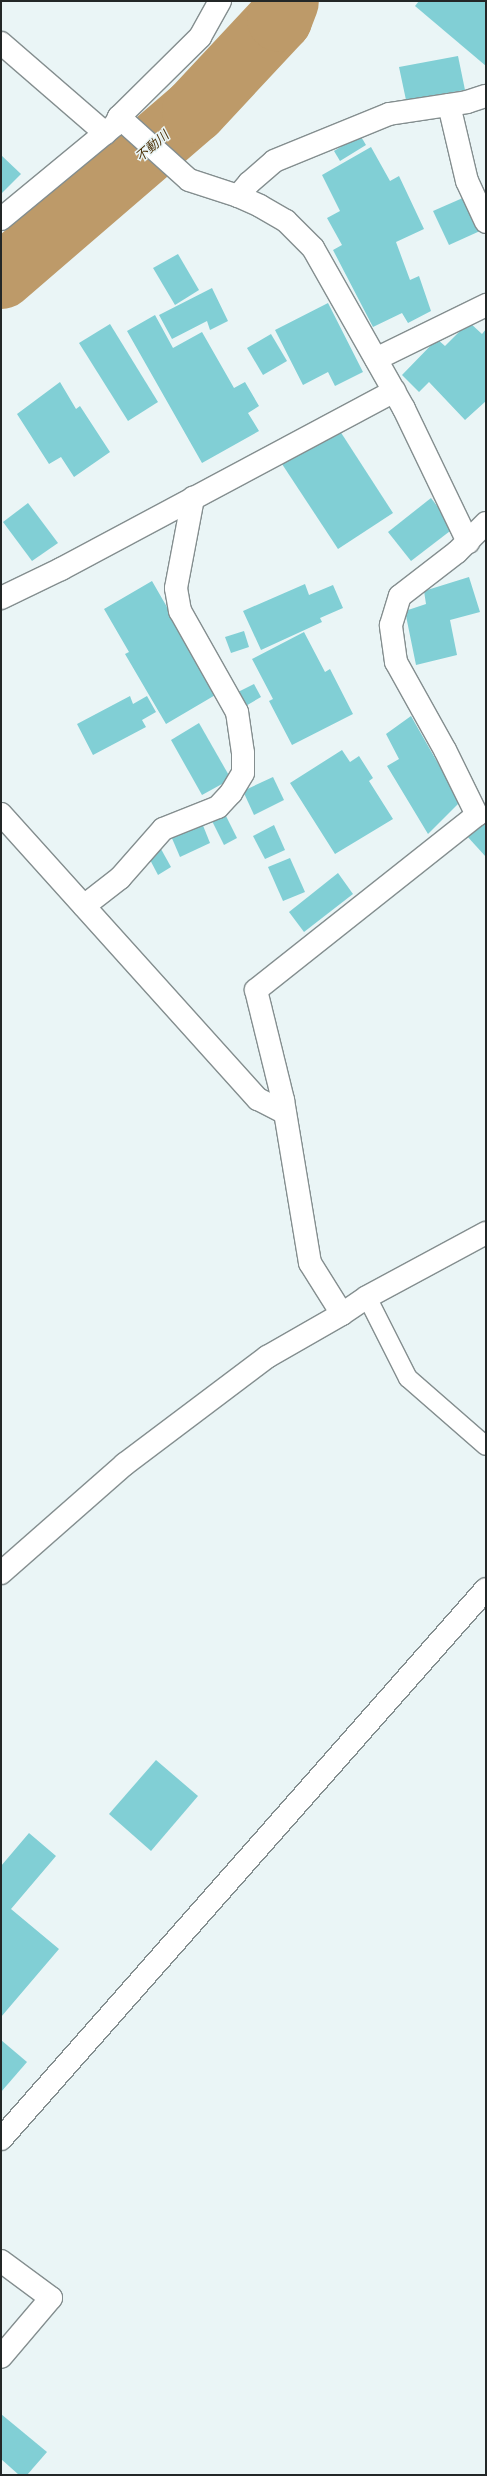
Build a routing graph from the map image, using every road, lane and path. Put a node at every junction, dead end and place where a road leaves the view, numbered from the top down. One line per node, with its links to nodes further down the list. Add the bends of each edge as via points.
1 (220, 1): 5 (street, via 200,37)
2 (1, 43): 5 (street)
3 (486, 96): 4 (street)
4 (449, 105): 6 (street, via 389,114 274,161); 8 (street, via 468,181)
5 (112, 125): 6 (street, via 136,134 189,180); 7 (street)
6 (238, 196): 10 (street, via 286,221 314,248)
7 (1, 219)
8 (486, 222)
9 (486, 305): 10 (street)
10 (376, 359): 11 (street)
11 (394, 391): 12 (street); 14 (street)
12 (193, 498): 15 (street); 18 (street, via 176,588 180,611 237,712 243,773 231,793 218,807 163,829 120,878)
13 (486, 523): 14 (street)
14 (468, 542): 16 (street, via 400,596 390,625 396,662)
15 (1, 598)
16 (481, 811): 19 (street, via 256,990)
17 (1, 814): 18 (street)
18 (84, 906): 19 (street, via 258,1099)
19 (285, 1113): 22 (street, via 310,1263)
20 (486, 1233): 21 (street)
21 (366, 1297): 22 (street); 23 (lane, via 408,1378)
22 (342, 1314): 24 (street, via 267,1357 125,1464)
23 (486, 1446)
24 (1, 1573)
25 (486, 1589): 26 (street)
26 (1, 2139)
27 (1, 2261): 28 (street, via 50,2298)
28 (1, 2357)

